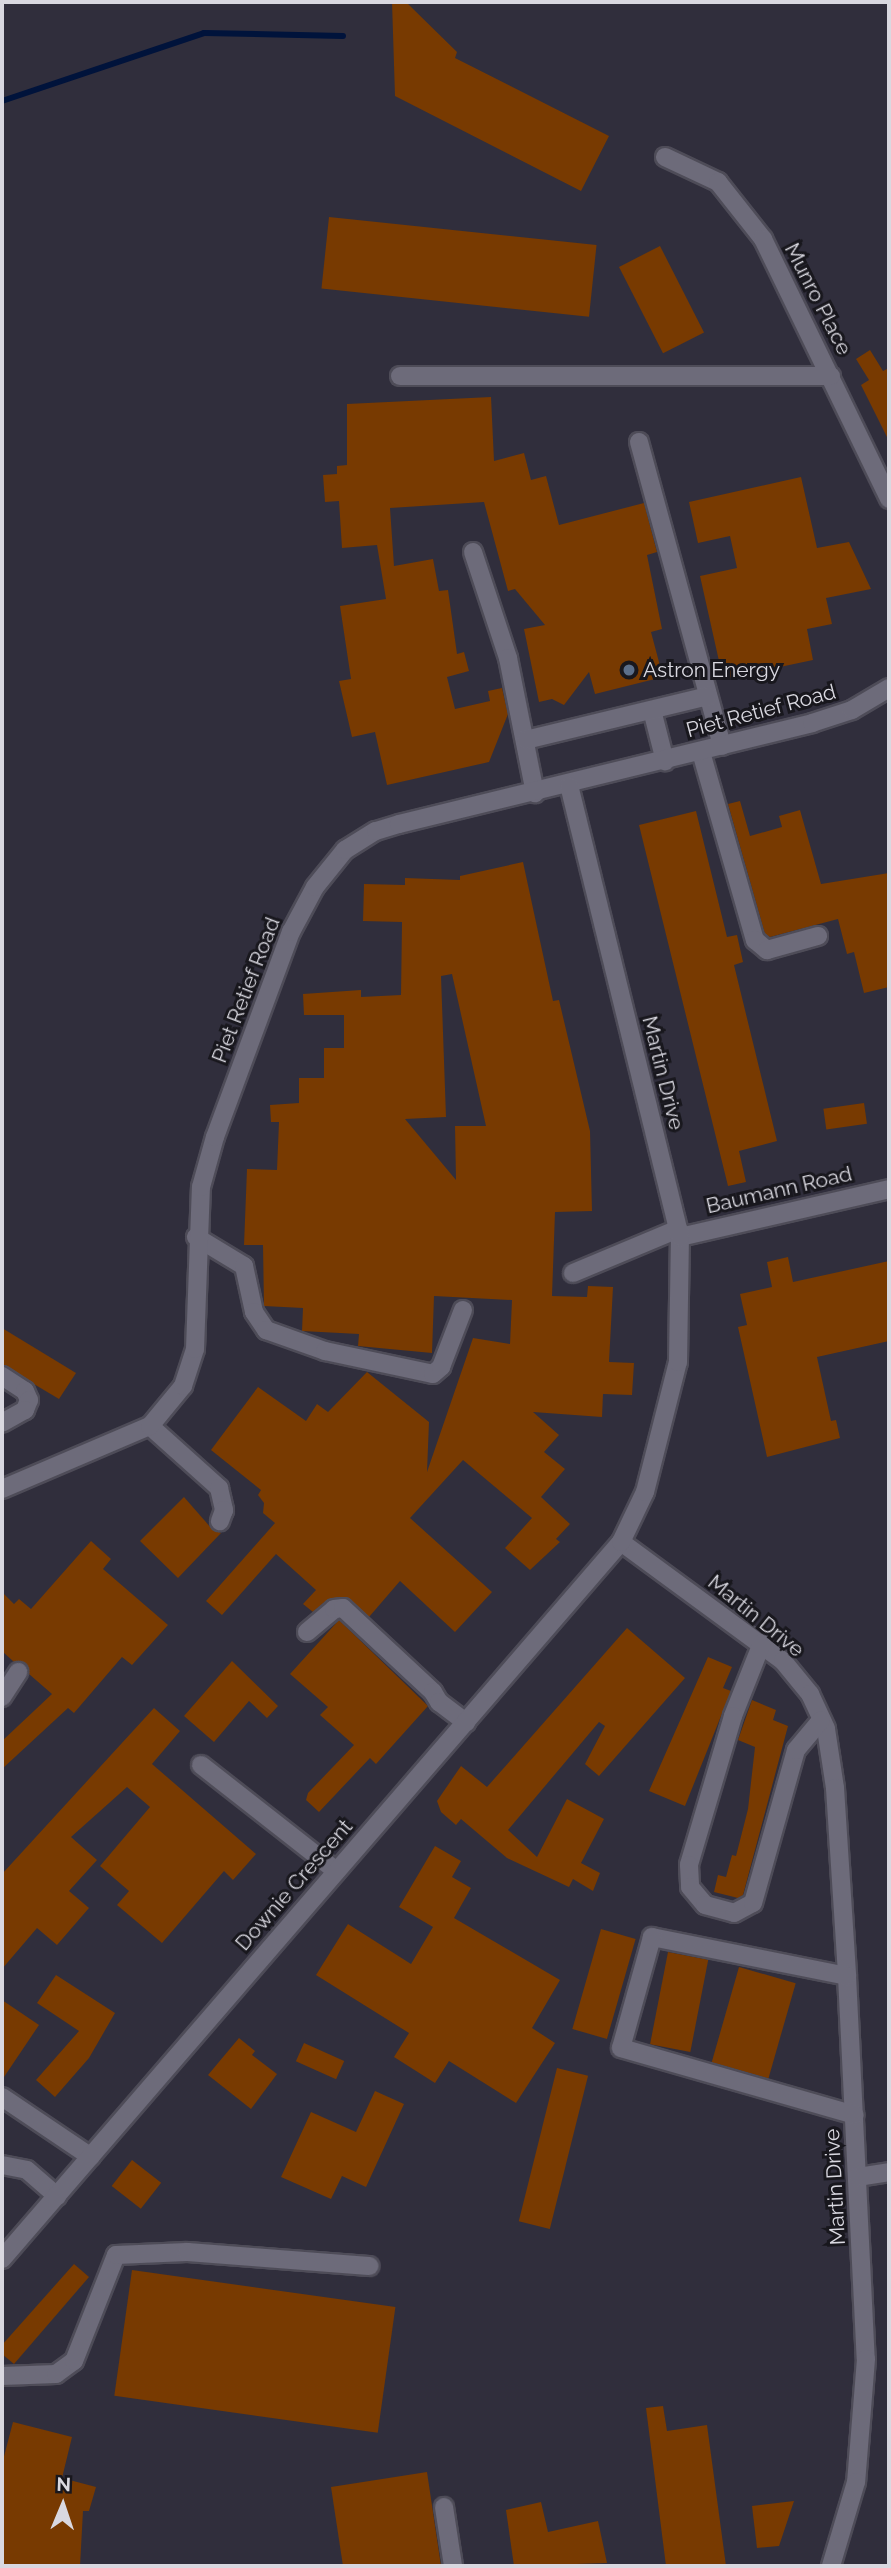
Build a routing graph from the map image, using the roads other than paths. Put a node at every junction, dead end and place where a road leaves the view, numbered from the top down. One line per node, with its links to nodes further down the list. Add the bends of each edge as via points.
1 (665, 157): 3 (street, Munro Place, via 718,183 738,202 763,239)
2 (400, 376): 3 (street)
3 (831, 376): 5 (street, Munro Place)
4 (639, 442): 8 (street)
5 (889, 499)
6 (473, 552): 10 (street, via 508,658)
7 (889, 688): 11 (street, Piet Retief Road, via 834,717)
8 (708, 696): 9 (street); 11 (street)
9 (652, 710): 10 (street); 13 (street)
10 (526, 740): 15 (street)
11 (722, 746): 12 (street, Piet Retief Road)
12 (701, 752): 13 (street, Piet Retief Road); 16 (street, via 755,940 767,950)
13 (665, 761): 14 (street, Piet Retief Road)
14 (569, 786): 15 (street, Piet Retief Road); 18 (street, Martin Drive)
15 (535, 793): 19 (street, Piet Retief Road, via 376,831 345,850 329,867 291,932 263,1000 201,1187)
16 (818, 936)
17 (889, 1189): 18 (street, Baumann Road)
18 (679, 1233): 20 (street, Baumann Road); 27 (street, Martin Drive, via 680,1324 672,1395 645,1492)
19 (196, 1237): 21 (street, via 244,1266 254,1312 265,1330 325,1351 433,1374 441,1367); 24 (street, Piet Retief Road, via 197,1323 192,1363 177,1398)
20 (573, 1273)
21 (463, 1310)
22 (2, 1376): 23 (street, via 25,1391 29,1400 25,1410)
23 (2, 1423)
24 (150, 1426): 25 (street, Piet Retief Road); 26 (street, via 219,1488 224,1510)
25 (2, 1489)
26 (220, 1521)
27 (621, 1542): 29 (street, Martin Drive); 33 (street, Downie Crescent)
28 (307, 1632): 33 (street, via 334,1609 343,1608 439,1702)
29 (762, 1643): 32 (street, Martin Drive, via 810,1695); 32 (street, via 733,1716 689,1865 690,1887 705,1905 734,1913 753,1903 796,1750)
30 (19, 1672): 31 (street)
31 (2, 1697)
32 (821, 1720): 36 (street, Martin Drive, via 835,1788)
33 (466, 1722): 35 (street, Downie Crescent)
34 (201, 1765): 35 (street)
35 (336, 1871): 39 (street, Downie Crescent)
36 (847, 1976): 38 (street, Martin Drive); 38 (street, via 652,1937 621,2048)
37 (2, 2098): 39 (street)
38 (855, 2115): 42 (street, Martin Drive)
39 (91, 2157): 43 (street, Downie Crescent)
40 (2, 2165): 43 (street, via 27,2170)
41 (889, 2172): 42 (street)
42 (858, 2177): 49 (street, Martin Drive, via 866,2401 856,2482)
43 (57, 2196): 44 (street, Downie Crescent)
44 (2, 2259)
45 (369, 2266): 46 (street, via 187,2252 116,2255 74,2361 57,2374)
46 (2, 2376)
47 (444, 2507): 48 (street)
48 (453, 2566)
49 (831, 2566)

